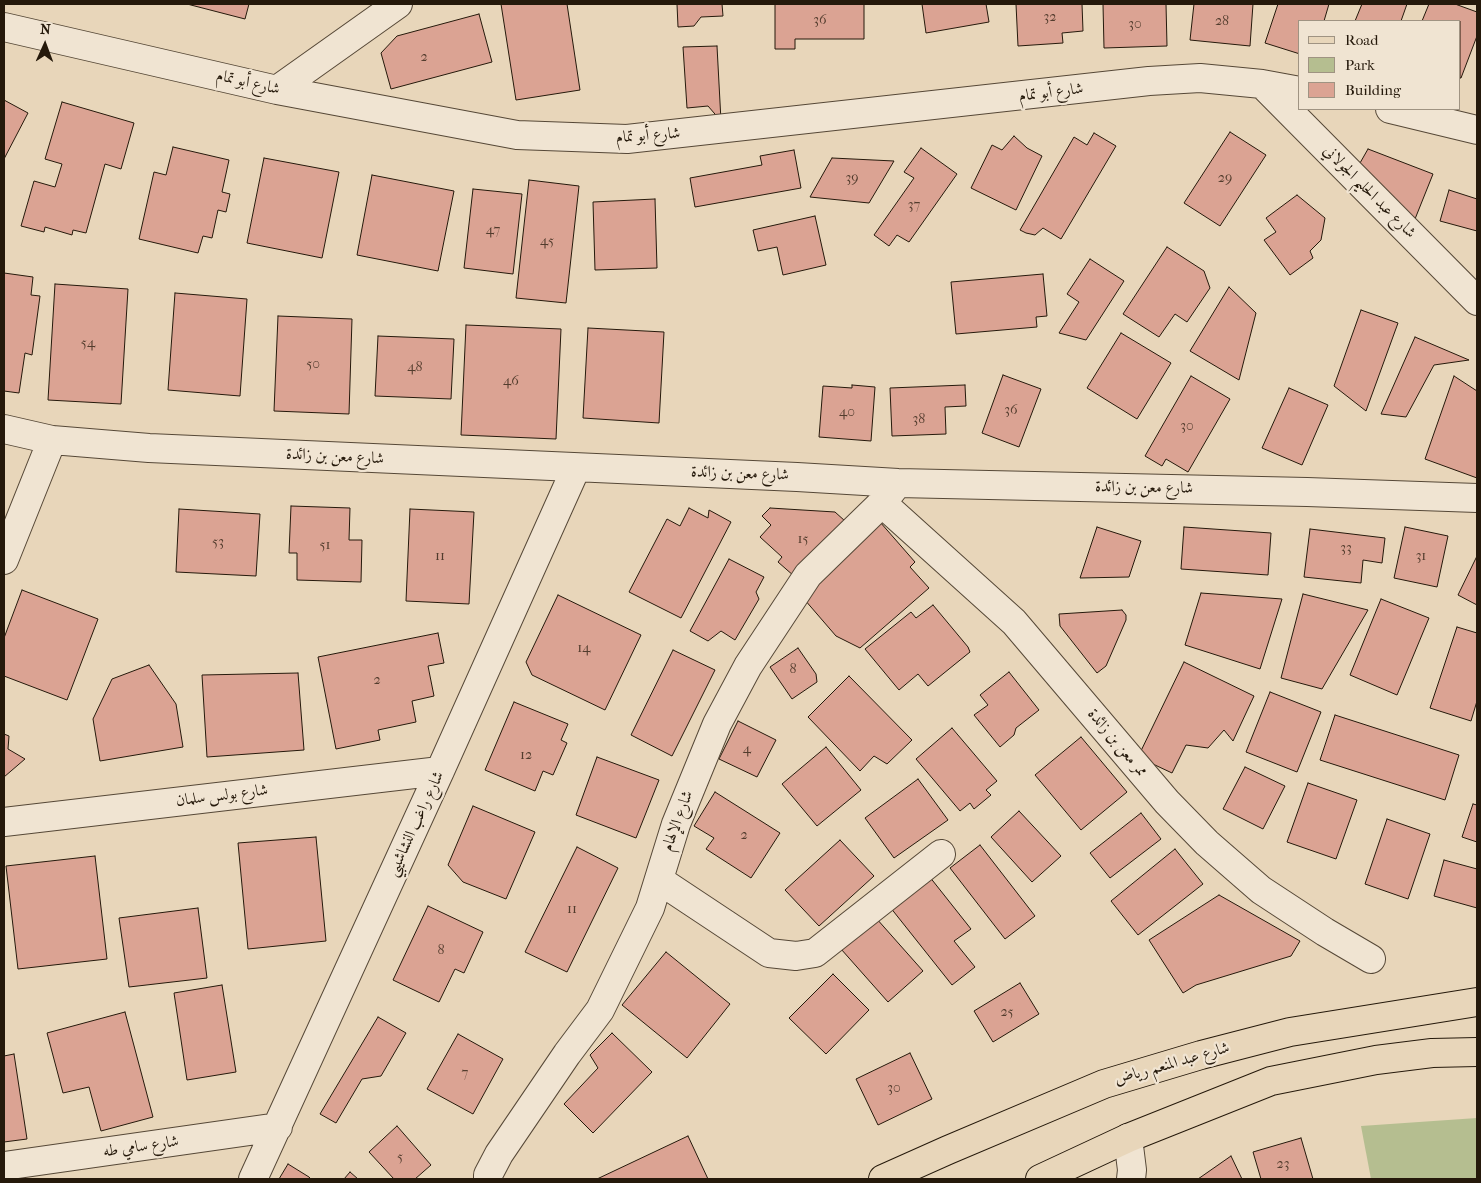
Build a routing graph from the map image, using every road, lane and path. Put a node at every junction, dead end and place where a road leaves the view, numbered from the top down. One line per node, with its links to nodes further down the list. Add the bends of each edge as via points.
1 (398, 4): 4 (street)
2 (4, 27): 4 (street, شارع أبو تمام)
3 (1262, 84): 4 (street, شارع أبو تمام, via 1200,78 1149,81 627,139 518,135); 5 (street, شارع أبو تمام); 8 (street, شارع عبد الحليم الجولاني)
4 (277, 90)
5 (1298, 91)
6 (1394, 110): 7 (street)
7 (1477, 130)
8 (1477, 301)
9 (4, 429): 10 (street, شارع معن بن زائدة)
10 (52, 440): 11 (street, شارع معن بن زائدة, via 149,448); 14 (street)
11 (576, 468): 12 (street, شارع معن بن زائدة, via 787,476); 15 (street, شارع راغب النشاشيبي)
12 (890, 493): 13 (street, شارع معن بن زائدة, via 1307,492); 18 (street, شارع الإلهام, via 808,575 748,666 717,724 676,824); 19 (street, ممر معن بن زائدة, via 1014,622 1167,802 1207,843 1261,890)
13 (1477, 498)
14 (4, 560)
15 (440, 771): 16 (street, شارع بولس سلمان); 22 (street, شارع راغب النشاشيبي)
16 (4, 822)
17 (940, 854): 18 (street, via 815,953 796,956 769,953)
18 (659, 880): 26 (street, شارع الإلهام, via 650,908 600,1010 499,1154)
19 (1371, 959)
20 (1477, 1002): 27 (main road, شارع عبد المنعم رياض, via 1290,1032 1200,1055 1104,1084)
21 (1477, 1052): 23 (main road, via 1432,1053 1376,1060 1271,1081)
22 (278, 1127): 24 (street, شارع سامي طه); 25 (street, شارع راغب النشاشيبي)
23 (1128, 1138): 28 (main road); 29 (street)
24 (4, 1166)
25 (253, 1179)
26 (488, 1179)
27 (883, 1179)
28 (1040, 1179)
29 (1131, 1179)

